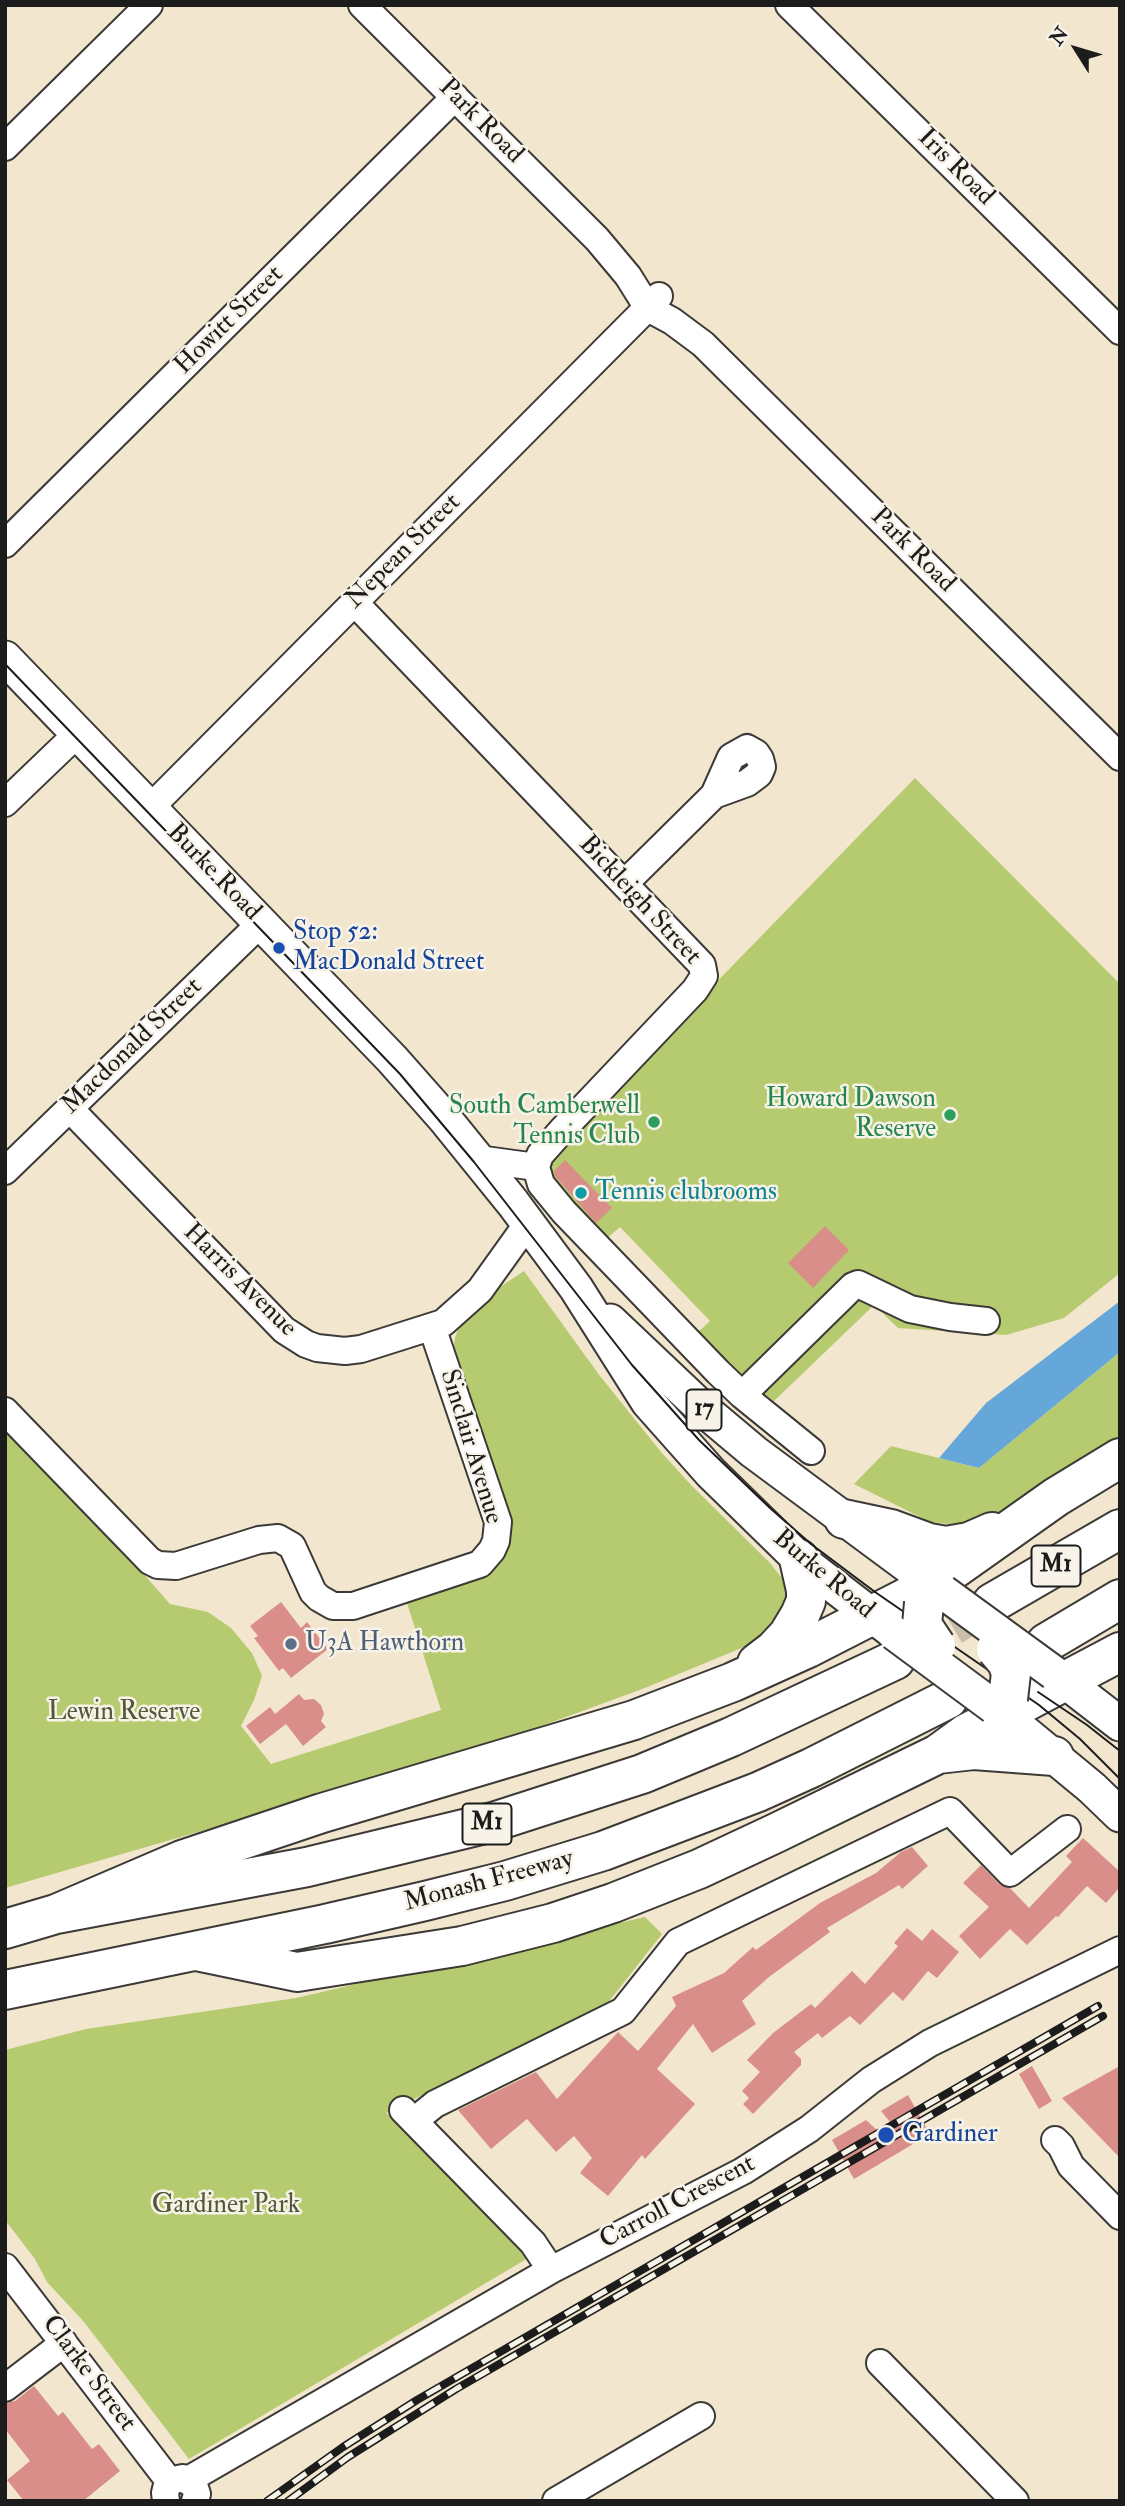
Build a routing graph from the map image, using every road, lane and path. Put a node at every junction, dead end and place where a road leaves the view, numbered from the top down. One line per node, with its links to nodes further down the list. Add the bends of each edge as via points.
1 (149, 5): 5 (street)
2 (362, 5): 4 (street, Park Road)
3 (789, 5): 7 (street, Iris Road)
4 (455, 97): 6 (street, Park Road, via 597,240 632,263); 8 (street, Howitt Street)
5 (5, 147)
6 (653, 302): 9 (street, Nepean Street); 12 (street, Park Road, via 680,311 703,344)
7 (1120, 331)
8 (5, 544)
9 (354, 602): 15 (street, Nepean Street); 16 (street, Bickleigh Street)
10 (5, 658): 11 (main road, Burke Road / 17)
11 (78, 733): 14 (street); 15 (main road, Burke Road / 17)
12 (1120, 757)
13 (714, 795): 16 (street)
14 (5, 803)
15 (150, 808): 17 (main road, Burke Road / 17)
16 (625, 883): 20 (street, Bickleigh Street, via 690,950 704,976 545,1149)
17 (261, 923): 18 (street, Macdonald Street); 19 (main road, Burke Road / 17, via 392,1059)
18 (70, 1109): 21 (street, Macdonald Street); 25 (street, Harris Avenue, via 294,1338 317,1348 345,1351)
19 (478, 1159): 20 (street); 22 (main road, Burke Road / 17)
20 (536, 1167): 26 (street, via 541,1184 564,1212)
21 (5, 1171)
22 (535, 1233): 23 (main road, Burke Road / 17); 25 (street, Harris Avenue, via 505,1274)
23 (576, 1288): 31 (main road, Burke Road / 17, via 726,1429); 33 (main road, Burke Road / 17, via 649,1402 726,1489)
24 (986, 1321): 26 (street, via 910,1309 858,1284)
25 (432, 1327): 27 (street, Sinclair Avenue, via 498,1522 496,1541 480,1564 353,1606 333,1606 319,1598 292,1546 278,1538 176,1566 150,1561)
26 (741, 1395): 28 (street)
27 (5, 1411)
28 (811, 1451)
29 (1120, 1458): 30 (highway)
30 (1056, 1497): 31 (highway, via 984,1536 953,1546); 34 (highway)
31 (844, 1519): 34 (main road, Burke Road / 17)
32 (1120, 1529): 36 (highway, M1)
33 (799, 1559): 37 (main road, Burke Road / 17); 40 (highway, via 806,1590 800,1615 774,1650)
34 (933, 1593): 36 (main road, Burke Road / 17, bridge); 37 (highway); 41 (highway, bridge, via 921,1618 942,1653)
35 (1120, 1599): 39 (highway, M1)
36 (986, 1611): 39 (main road, Burke Road / 17, bridge); 42 (highway, bridge, via 1010,1670 1011,1685)
37 (883, 1634): 40 (highway, via 808,1648); 41 (main road, Burke Road / 17, bridge); 48 (highway, M1, via 731,1738 642,1774 494,1822 307,1867)
38 (1120, 1652): 39 (highway)
39 (1055, 1666): 42 (highway); 43 (main road, Burke Road / 17)
40 (733, 1682): 48 (highway, via 634,1720 322,1812 182,1860)
41 (951, 1688): 42 (main road, Burke Road / 17, bridge); 51 (highway, Monash Freeway / M1, via 790,1778 603,1851 425,1901)
42 (1002, 1706): 44 (highway); 45 (main road, Burke Road / 17)
43 (1120, 1724)
44 (938, 1754): 45 (highway, via 974,1750); 51 (highway, via 699,1869 613,1903 462,1947 297,1972)
45 (1054, 1756): 46 (main road, Burke Road / 17)
46 (1120, 1815)
47 (1067, 1829): 55 (street, via 1010,1873 950,1811 678,1942 623,2011 408,2115)
48 (56, 1914): 49 (highway, M1)
49 (5, 1929)
50 (1120, 1950): 55 (street, Carroll Crescent, via 930,2043 755,2164)
51 (196, 1951): 52 (highway, Monash Freeway / M1)
52 (5, 1990)
53 (1055, 2140): 54 (street, via 1071,2166)
54 (1120, 2216)
55 (545, 2261): 61 (street, Carroll Crescent)
56 (5, 2267): 57 (street, Clarke Street)
57 (64, 2343): 59 (street); 61 (street, Clarke Street)
58 (880, 2362): 63 (street)
59 (5, 2388)
60 (701, 2416): 62 (street)
61 (178, 2494)
62 (556, 2501)
63 (1015, 2501)

